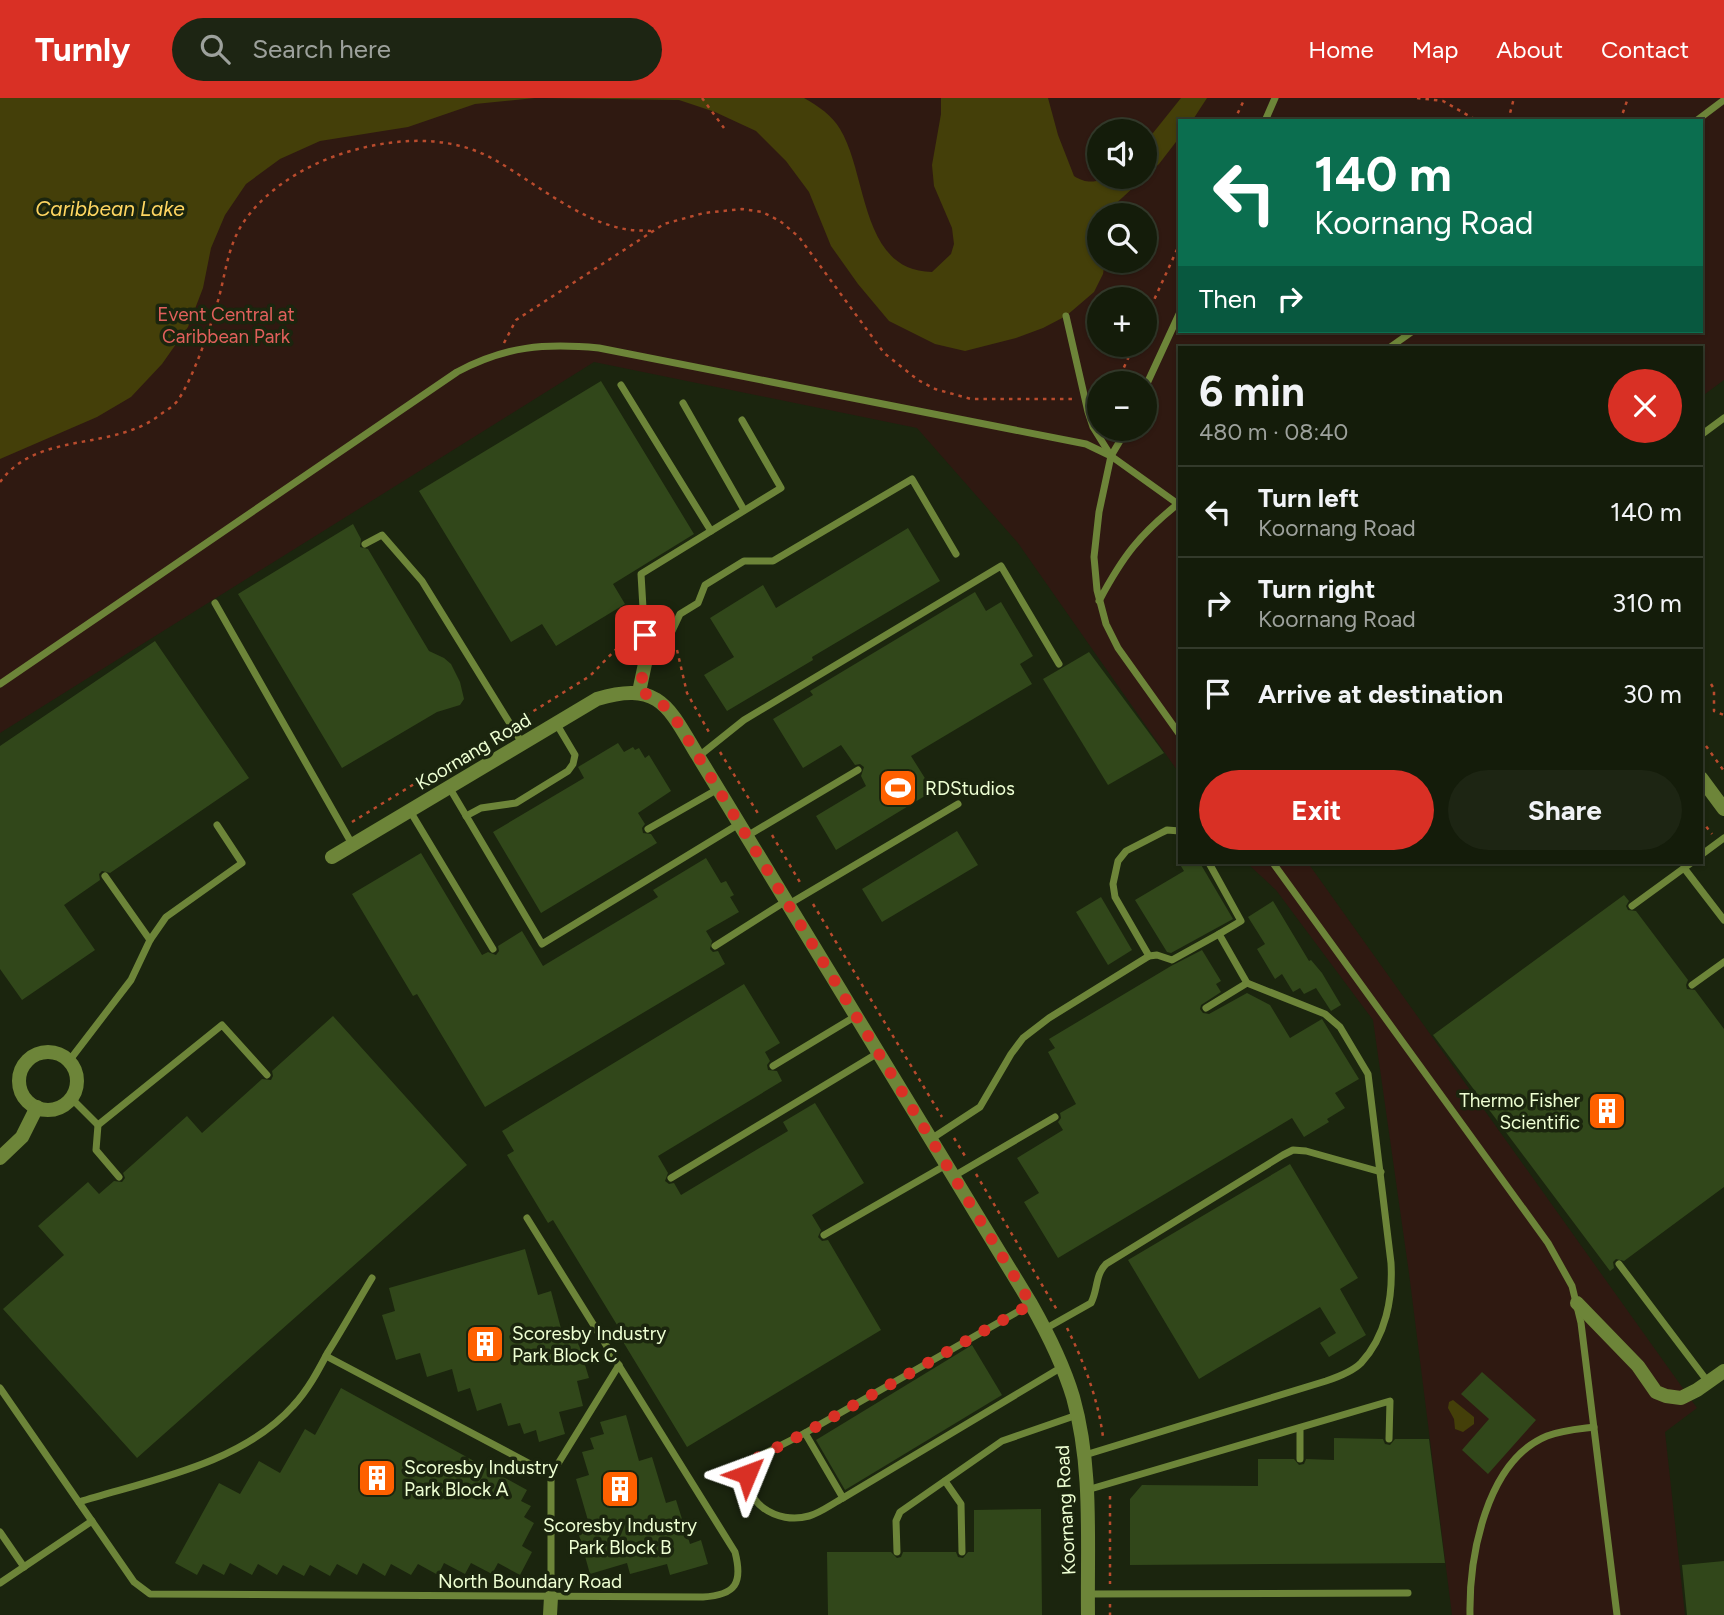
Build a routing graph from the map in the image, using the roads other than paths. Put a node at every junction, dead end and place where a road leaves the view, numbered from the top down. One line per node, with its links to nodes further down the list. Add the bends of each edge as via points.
1 (1275, 98): 3 (lane)
2 (1724, 100): 4 (lane)
3 (1266, 119)
4 (1699, 119)
5 (1066, 316): 16 (lane, via 1084,400)
6 (1178, 316): 9 (lane)
7 (1410, 333): 8 (lane)
8 (1392, 346)
9 (1153, 371)
10 (621, 385): 20 (lane)
11 (683, 403): 19 (lane)
12 (1724, 418): 14 (lane)
13 (742, 420): 19 (lane, via 781,488)
14 (1703, 434)
15 (1120, 441): 16 (lane)
16 (1111, 457): 17 (lane); 23 (lane, via 1096,532); 27 (lane, via 1086,444 1052,436 599,348 551,345 501,352 423,394)
17 (1178, 502)
18 (1178, 504): 23 (lane, via 1128,551)
19 (744, 510): 20 (lane)
20 (711, 531): 25 (lane, via 641,574)
21 (365, 544): 31 (lane, via 382,535 422,581)
22 (956, 554): 25 (lane, via 912,479 773,561 744,561 705,585 698,603 680,614 665,646)
23 (1099, 602): 30 (lane, via 1118,648)
24 (215, 603): 46 (lane)
25 (646, 659): 28 (street)
26 (1059, 664): 32 (lane, via 1001,566 744,720)
27 (0, 684)
28 (639, 692): 29 (street, Koornang Road, via 597,699); 32 (street, Koornang Road, via 673,715)
29 (556, 723): 31 (street, Koornang Road); 40 (lane, via 575,755 568,771 516,803 481,808)
30 (1178, 731)
31 (523, 743): 35 (street, Koornang Road)
32 (698, 756): 36 (street, Koornang Road)
33 (858, 770): 43 (lane, via 766,825)
34 (1703, 781): 38 (street)
35 (449, 787): 39 (street, Koornang Road); 40 (lane)
36 (718, 789): 42 (lane); 43 (street, Koornang Road)
37 (958, 804): 54 (lane)
38 (1724, 809)
39 (410, 811): 46 (street, Koornang Road); 60 (lane)
40 (466, 816): 43 (lane, via 542,944)
41 (216, 825): 58 (lane, via 242,863 166,917)
42 (648, 829)
43 (743, 830): 54 (street, Koornang Road)
44 (1178, 831): 61 (lane, via 1167,830 1126,851 1118,861 1115,897)
45 (1724, 838): 47 (lane)
46 (352, 845): 48 (street, Koornang Road)
47 (1703, 854)
48 (332, 857)
49 (1210, 864): 57 (lane, via 1241,921)
50 (1274, 864): 85 (lane, via 1548,1243)
51 (1690, 864): 52 (lane)
52 (1684, 868): 55 (lane); 56 (lane)
53 (105, 876): 58 (lane)
54 (787, 903): 59 (lane); 66 (street, Koornang Road)
55 (1632, 906)
56 (1724, 920)
57 (1219, 934): 61 (lane, via 1172,960); 63 (lane)
58 (150, 940): 68 (lane, via 131,979)
59 (715, 946)
60 (493, 949)
61 (1149, 956): 75 (lane, via 1023,1038 980,1107)
62 (1724, 962): 64 (lane)
63 (1247, 983): 65 (lane); 78 (lane, via 1325,1014 1340,1027 1368,1074)
64 (1692, 985)
65 (1206, 1008)
66 (856, 1016): 67 (street, Koornang Road); 69 (lane)
67 (878, 1053): 75 (street, Koornang Road); 80 (lane)
68 (69, 1061): 71 (street, via 77,1075); 72 (street, via 44,1052 22,1067 22,1095)
69 (773, 1066)
70 (267, 1075): 74 (lane, via 222,1025)
71 (71, 1098): 72 (street, via 57,1108); 74 (lane)
72 (37, 1107): 76 (street, via 22,1137)
73 (1055, 1117): 77 (lane, via 971,1166)
74 (99, 1125): 79 (lane, via 96,1150)
75 (931, 1139): 77 (street, Koornang Road)
76 (0, 1158)
77 (950, 1171): 82 (lane); 86 (street, Koornang Road)
78 (1381, 1172): 87 (lane, via 1293,1150 1105,1264 1091,1303); 99 (lane, via 1392,1294 1381,1331 1360,1363 1326,1381)
79 (119, 1177)
80 (671, 1178)
81 (527, 1218): 89 (lane, North Boundary Road)
82 (824, 1235)
83 (1619, 1264): 92 (lane)
84 (372, 1278): 88 (lane)
85 (1577, 1303): 92 (street, via 1638,1366 1656,1392 1681,1398); 95 (lane)
86 (1031, 1304): 87 (street, Koornang Road); 97 (lane)
87 (1045, 1330): 90 (street, Koornang Road)
88 (326, 1356): 101 (lane); 105 (lane, via 291,1409 242,1446 202,1464)
89 (619, 1365): 101 (lane); 114 (lane, North Boundary Road, via 731,1544 739,1576 732,1590 717,1596)
90 (1062, 1367): 94 (street, Koornang Road); 104 (lane)
91 (1724, 1371): 92 (street)
92 (1703, 1387)
93 (0, 1388): 105 (lane, North Boundary Road)
94 (1077, 1415): 99 (street, Koornang Road); 102 (lane, via 1009,1437)
95 (1594, 1427): 117 (lane, via 1545,1437 1524,1450 1507,1469 1480,1532 1472,1565); 118 (lane)
96 (1300, 1428): 98 (lane, via 1390,1401); 100 (lane); 103 (lane)
97 (805, 1433): 104 (lane); 104 (lane, via 753,1461 747,1474 751,1494 766,1511 790,1518 809,1516)
98 (1389, 1438)
99 (1084, 1455): 103 (street, Koornang Road)
100 (1300, 1459)
101 (551, 1475): 114 (lane)
102 (945, 1481): 108 (lane, via 898,1516); 109 (lane, via 961,1504)
103 (1087, 1490): 113 (street, Koornang Road)
104 (843, 1498)
105 (79, 1502): 106 (lane, North Boundary Road)
106 (92, 1521): 110 (lane); 114 (lane, North Boundary Road, via 138,1587 157,1595)
107 (0, 1532): 110 (lane)
108 (897, 1552)
109 (961, 1552)
110 (24, 1567): 111 (lane)
111 (0, 1583)
112 (1408, 1592): 113 (lane)
113 (1088, 1594): 116 (street, Koornang Road)
114 (551, 1597): 115 (street)
115 (550, 1615)
116 (1088, 1615)
117 (1470, 1615)
118 (1617, 1615)

